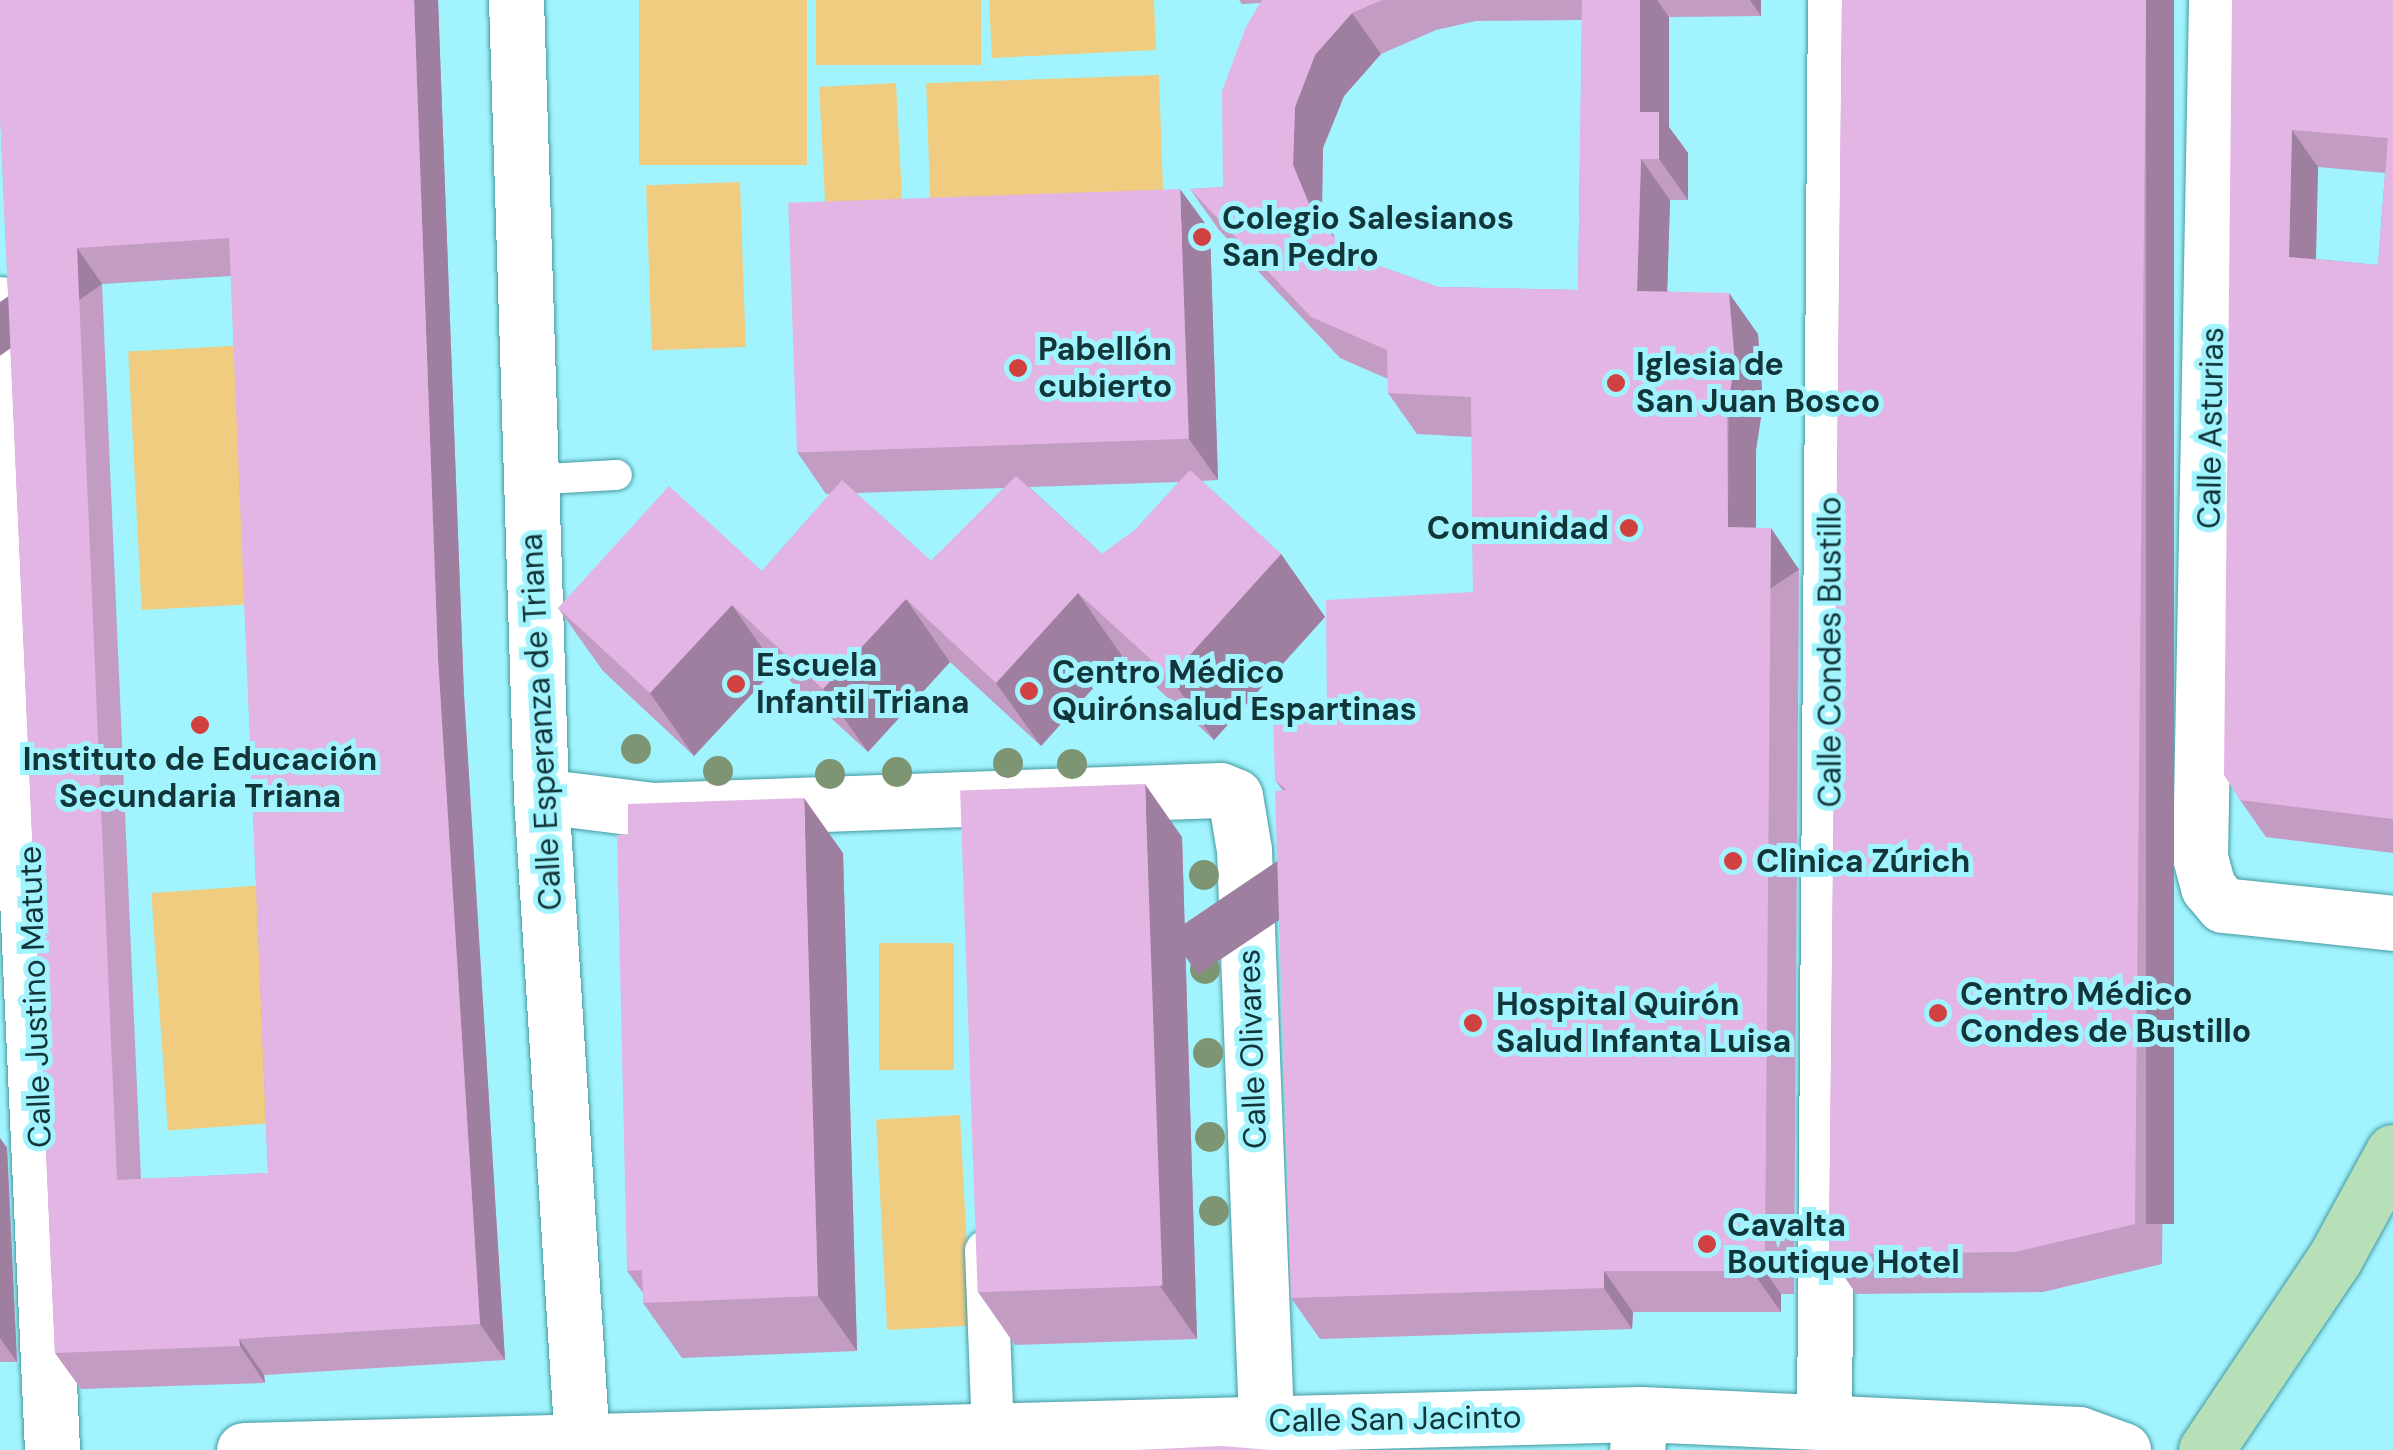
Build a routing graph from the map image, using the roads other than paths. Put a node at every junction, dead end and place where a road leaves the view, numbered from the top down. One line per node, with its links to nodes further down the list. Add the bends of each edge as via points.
1 (516, 0): 7 (street, Calle Esperanza de Triana)
2 (1835, 0): 14 (street, Calle Condes Bustillo)
3 (2216, 0): 10 (street, Calle Asturias, via 2200,857 2208,886 2223,905)
4 (0, 304): 5 (street, Calle Justino Matute)
5 (3, 374): 9 (street, Calle Justino Matute)
6 (617, 474): 7 (lane)
7 (529, 480): 8 (street, Calle Esperanza de Triana)
8 (541, 796): 13 (street, Calle Olivares, via 653,810 971,825 1118,798 1220,790 1235,796); 17 (street, Calle Esperanza de Triana)
9 (16, 900): 19 (street, Calle Justino Matute)
10 (2393, 923)
11 (2393, 1152): 22 (main road, via 2335,1258)
12 (985, 1206): 15 (street)
13 (1266, 1421): 15 (street, Calle San Jacinto); 16 (street, Calle San Jacinto)
14 (1824, 1423): 16 (street, Calle San Jacinto); 21 (street, Calle San Jacinto, via 2080,1434)
15 (993, 1431): 17 (street, Calle San Jacinto)
16 (1639, 1432)
17 (582, 1444): 18 (street, Calle San Jacinto)
18 (416, 1448): 20 (street, Calle San Jacinto)
19 (52, 1450)
20 (244, 1450)
21 (2123, 1450)
22 (2206, 1450)

